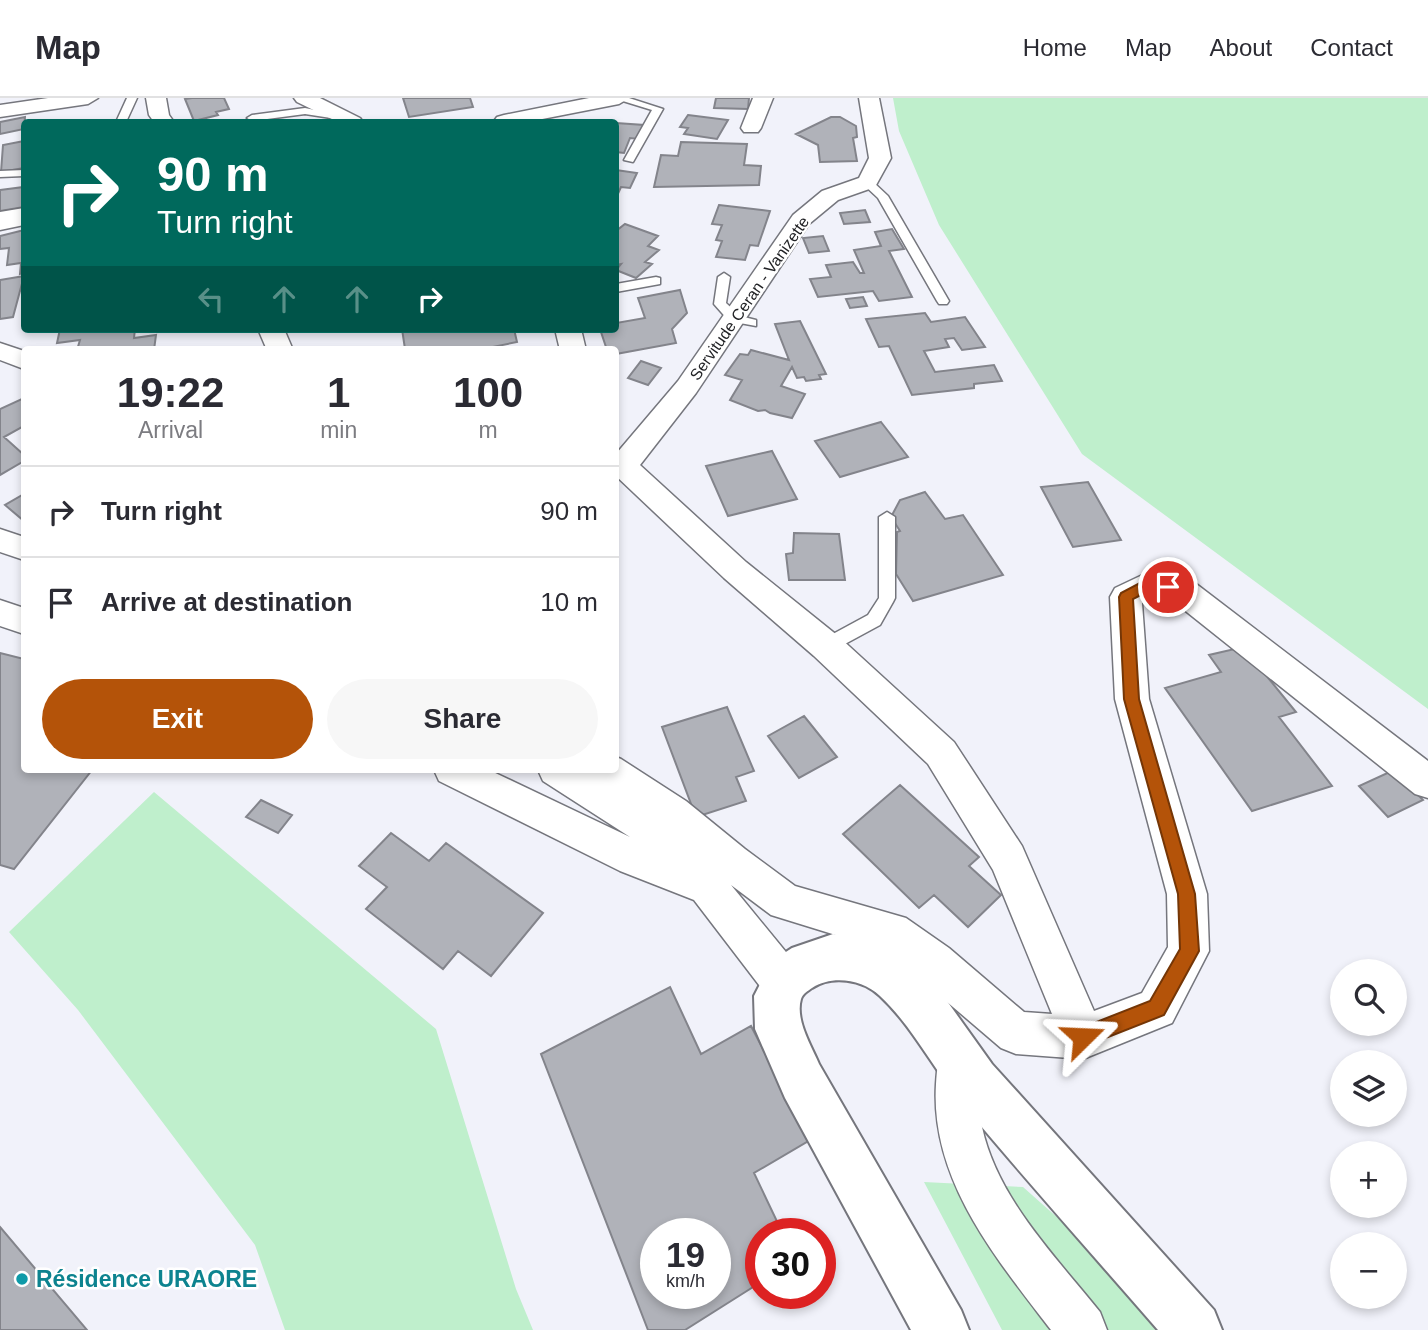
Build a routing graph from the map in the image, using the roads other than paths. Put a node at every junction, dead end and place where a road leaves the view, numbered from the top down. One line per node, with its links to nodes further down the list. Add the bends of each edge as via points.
1 (88, 98): 9 (street)
2 (132, 98): 11 (lane)
3 (156, 98): 12 (street)
4 (304, 98): 14 (street)
5 (619, 98): 16 (street); 18 (lane, via 658,109)
6 (763, 98): 17 (street)
7 (869, 98): 21 (street, via 880,159)
8 (499, 101): 15 (street)
9 (0, 111)
10 (252, 118): 13 (lane, via 305,111)
11 (121, 119)
12 (162, 119)
13 (344, 119)
14 (347, 119)
15 (503, 119)
16 (518, 119)
17 (751, 128)
18 (629, 160)
19 (21, 173): 20 (lane)
20 (0, 174)
21 (867, 182): 29 (lane, via 887,203); 30 (street, Servitude Ceran - Vanizette, via 838,190 801,220)
22 (21, 212): 23 (lane)
23 (0, 215)
24 (21, 219): 25 (street)
25 (0, 223)
26 (724, 277): 30 (lane, via 720,304)
27 (656, 281): 28 (lane)
28 (619, 287)
29 (943, 301)
30 (740, 319): 31 (street, Servitude Ceran - Vanizette, via 660,424)
31 (620, 465): 37 (street)
32 (887, 517): 37 (lane, via 887,598 874,620)
33 (0, 540): 34 (street)
34 (21, 549)
35 (0, 613): 36 (street)
36 (21, 620)
37 (826, 646): 44 (street, via 941,753 1008,859)
38 (459, 773): 42 (street, via 634,858)
39 (561, 773): 42 (street)
40 (613, 773): 42 (street, via 673,813)
41 (1428, 782): 44 (street, via 1184,592 1153,582 1126,597 1132,699 1186,894 1189,951 1157,1008)
42 (700, 863): 43 (street); 44 (street, via 786,902 892,932 1016,1033)
43 (784, 983): 45 (street, via 808,964 833,956 866,962 894,977 926,1010); 46 (street, via 777,996 779,1029 802,1081)
44 (1083, 1037)
45 (959, 1058): 47 (street, via 959,1126 978,1183); 48 (street)
46 (941, 1330)
47 (1082, 1330)
48 (1194, 1330)

